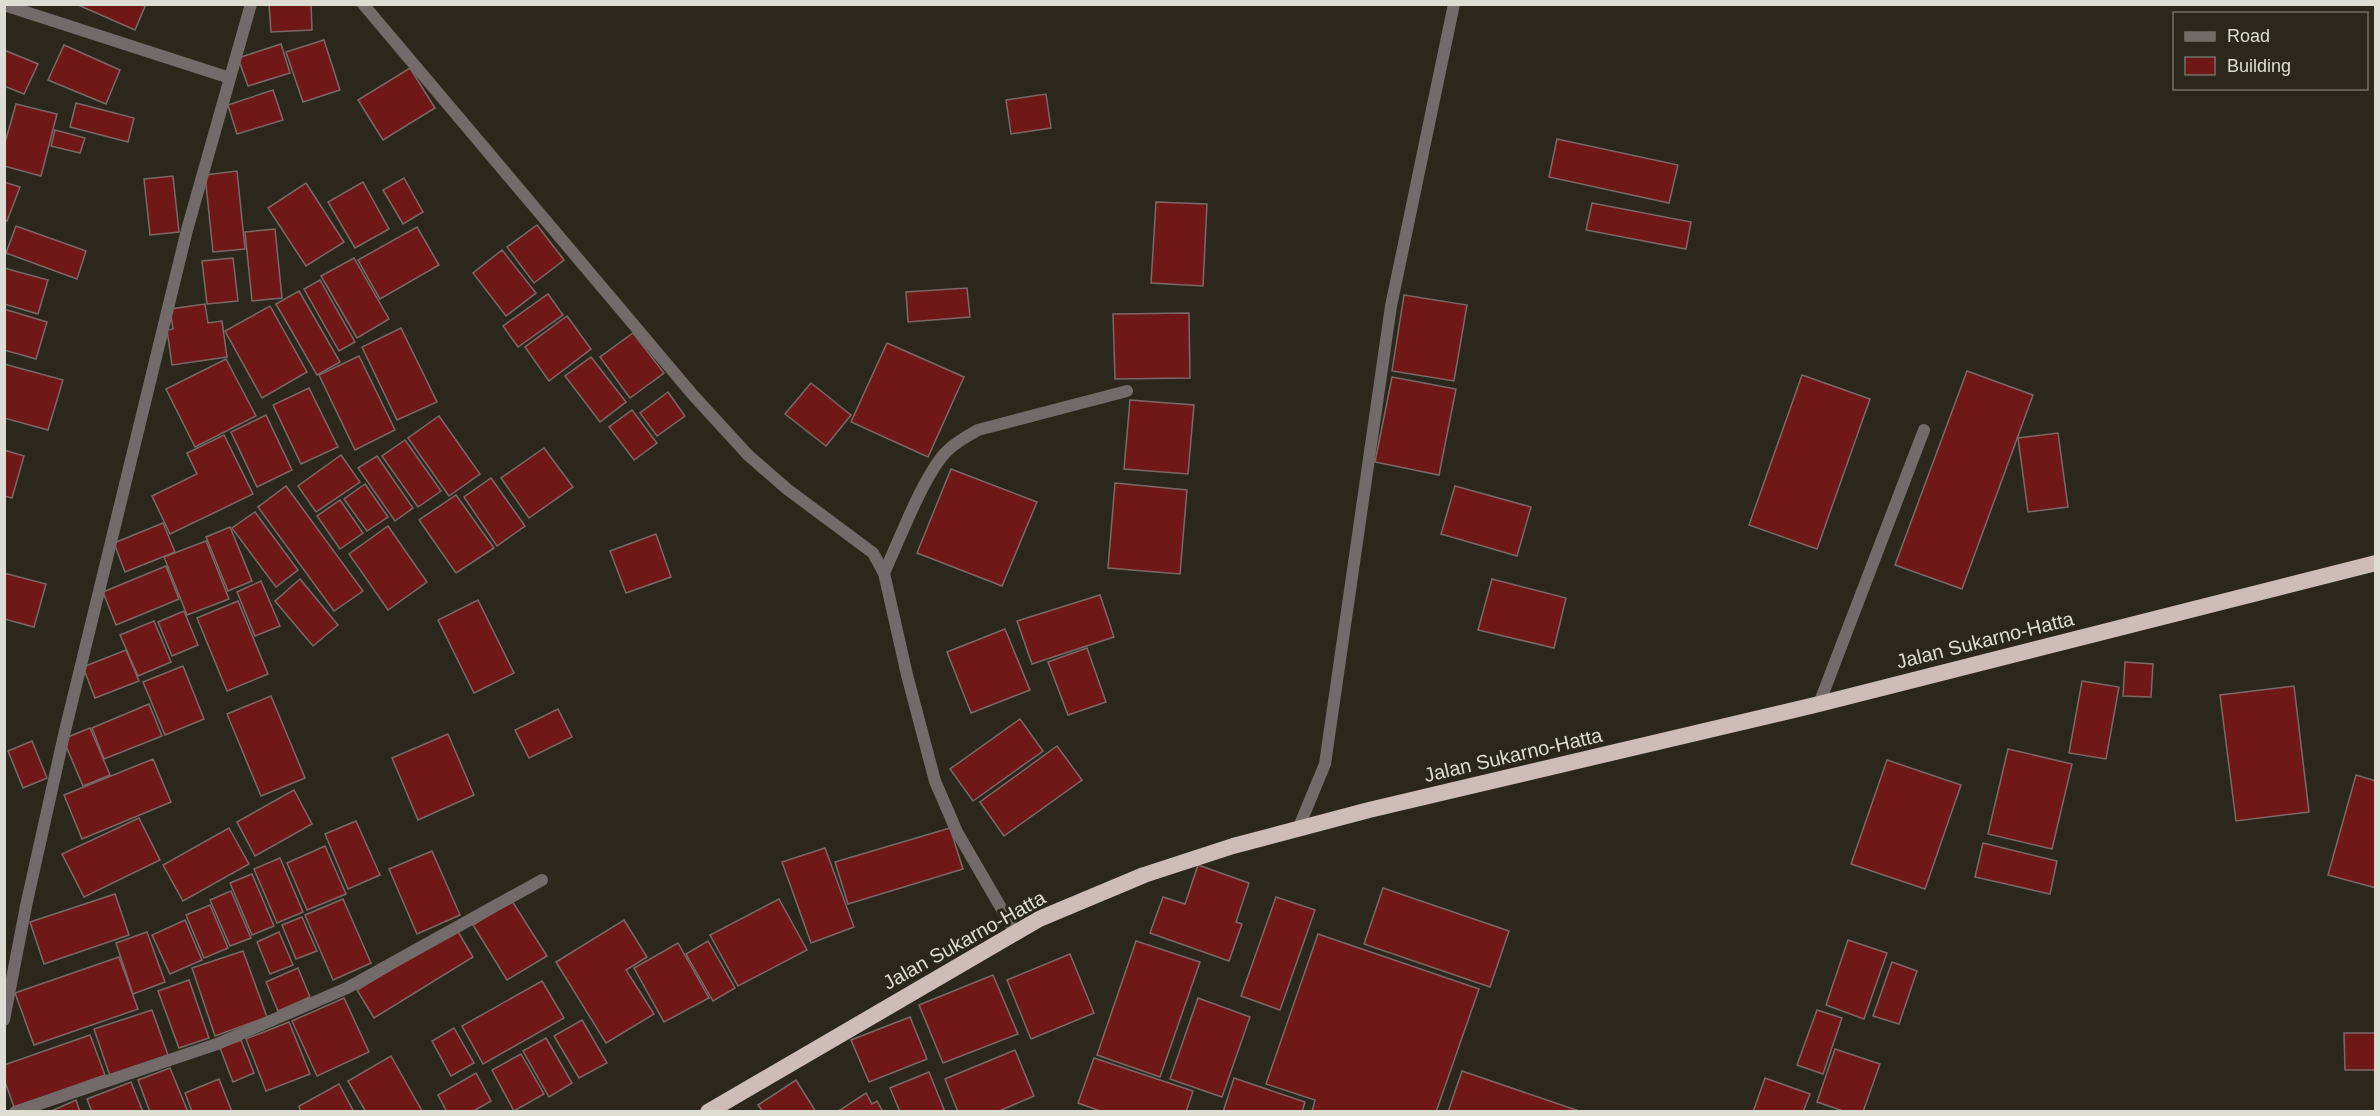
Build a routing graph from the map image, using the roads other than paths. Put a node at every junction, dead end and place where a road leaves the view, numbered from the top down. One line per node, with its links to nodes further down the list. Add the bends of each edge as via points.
1 (251, 4): 5 (street)
2 (363, 4): 9 (street, via 748,455 873,554)
3 (1454, 4): 11 (street, via 1391,306 1325,764)
4 (4, 5): 5 (street)
5 (230, 78): 14 (street, via 187,230 63,735)
6 (1127, 391): 9 (street, via 978,430 962,439 946,451 932,470)
7 (1924, 430): 10 (street)
8 (2376, 563): 10 (highway, Jalan Sukarno-Hatta)
9 (884, 573): 13 (street, via 935,781 957,832)
10 (1819, 704): 11 (highway, Jalan Sukarno-Hatta)
11 (1298, 829): 13 (highway, Jalan Sukarno-Hatta, via 1144,875 1038,919)
12 (542, 880): 15 (street, via 347,988 217,1044)
13 (1015, 933): 16 (highway, Jalan Sukarno-Hatta)
14 (4, 1020)
15 (15, 1112)
16 (708, 1112)

